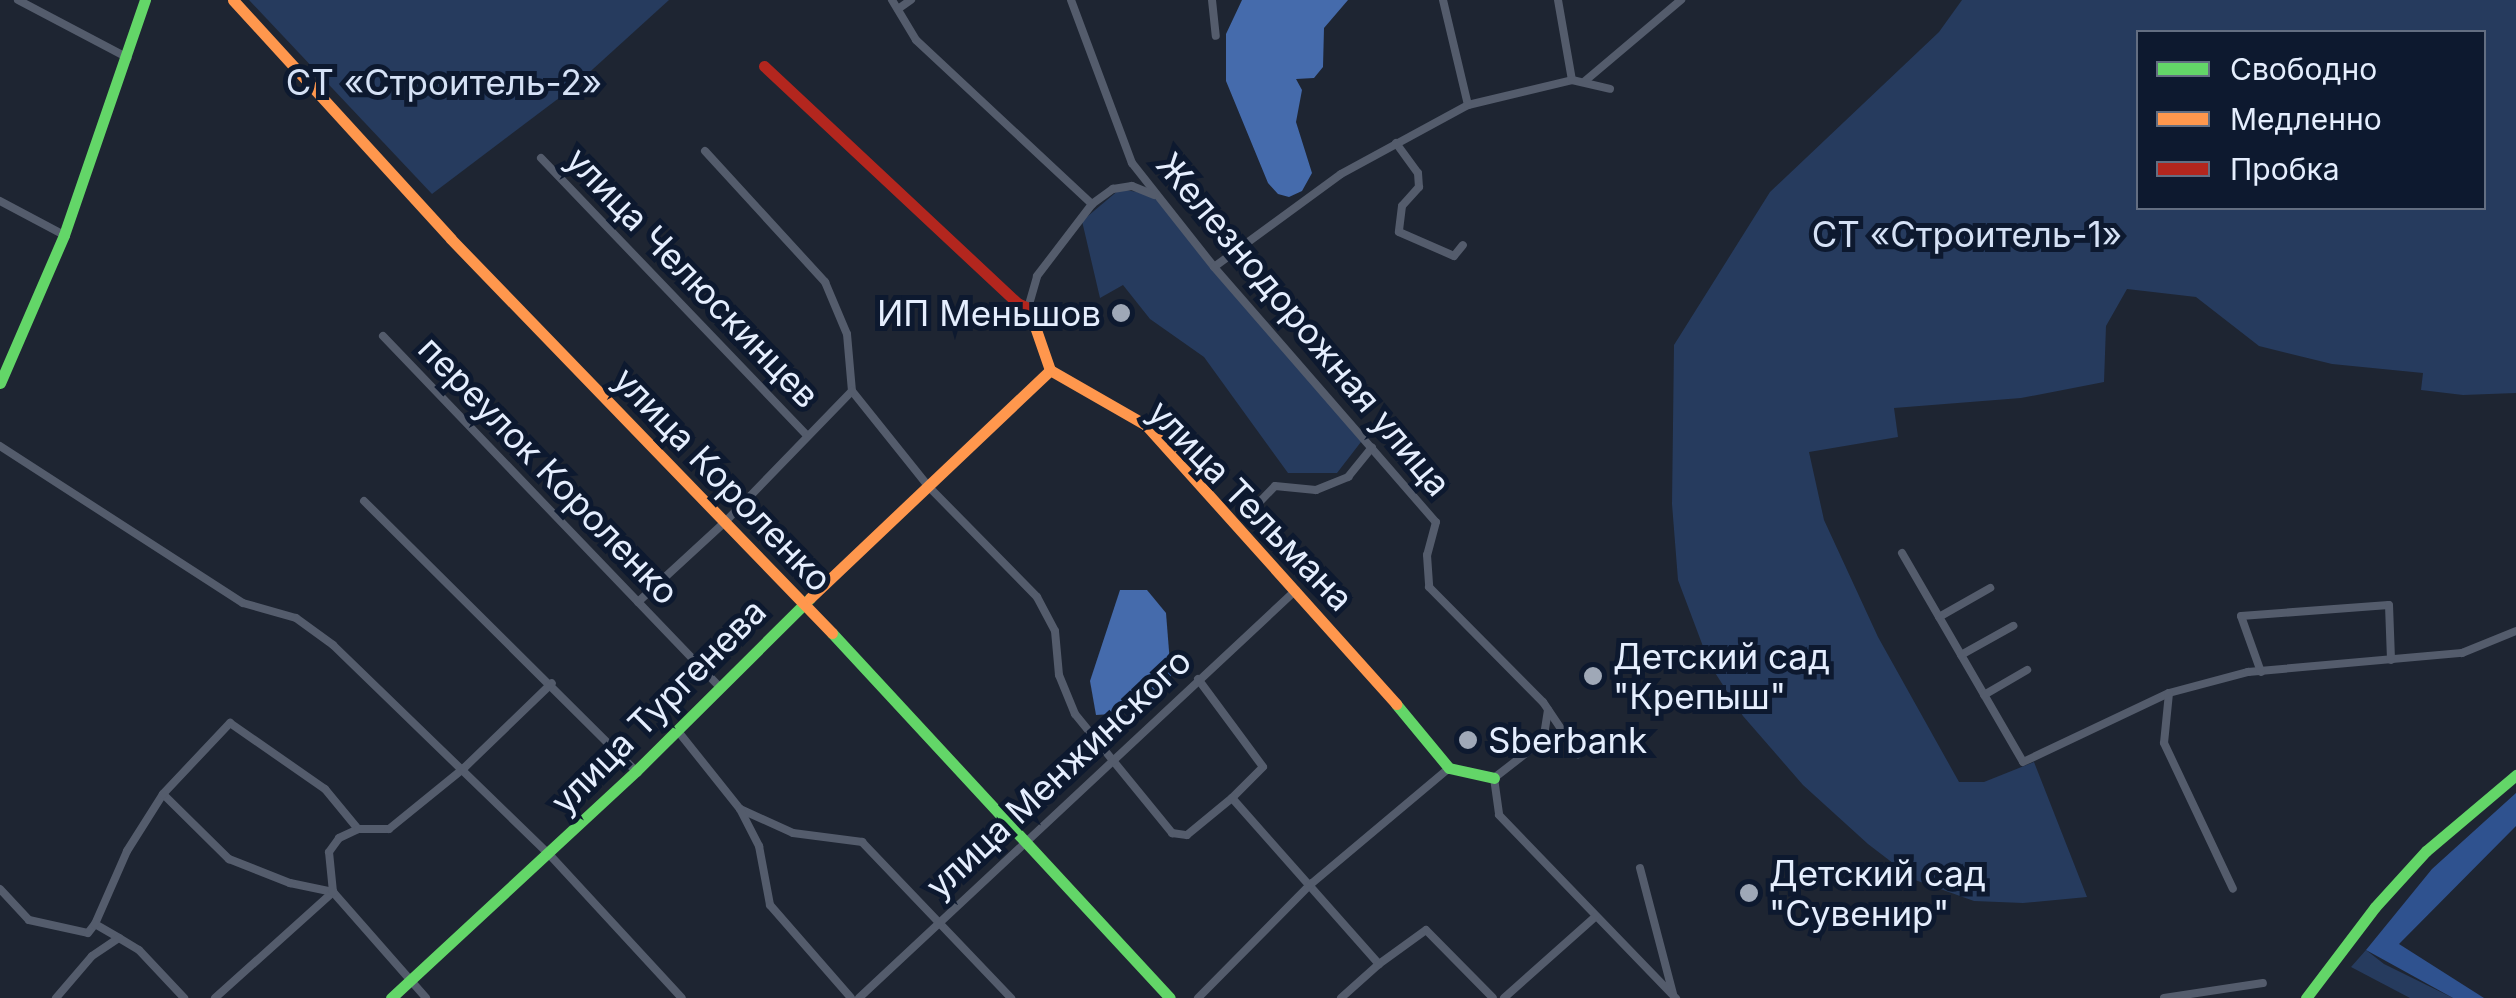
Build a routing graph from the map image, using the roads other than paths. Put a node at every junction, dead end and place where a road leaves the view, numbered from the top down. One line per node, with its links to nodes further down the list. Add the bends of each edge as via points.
1 (18, 0): 13 (street)
2 (145, 0): 13 (street)
3 (233, 0): 39 (street, улица Короленко, via 451,239)
4 (892, 0): 11 (street)
5 (912, 0): 11 (street)
6 (1071, 0): 22 (street, Железнодорожная улица, via 1132,163)
7 (1212, 0): 12 (street)
8 (1443, 0): 18 (street)
9 (1558, 0): 15 (street)
10 (1682, 0): 16 (street)
11 (898, 9): 24 (street, via 916,40)
12 (1216, 36)
13 (128, 58): 25 (street)
14 (764, 66): 28 (street)
15 (1572, 80): 16 (street); 18 (street)
16 (1584, 81): 17 (street)
17 (1610, 89)
18 (1468, 104): 19 (street)
19 (1396, 143): 26 (street, via 1418,173 1418,187 1402,206 1399,232 1454,256); 27 (street, via 1341,174)
20 (705, 150): 32 (street, via 825,282 848,334)
21 (540, 158): 33 (street, улица Челюскинцев)
22 (1154, 195): 24 (street, via 1132,186 1114,188); 27 (street, Железнодорожная улица)
23 (0, 201): 25 (street)
24 (1092, 204): 28 (street, via 1036,276)
25 (64, 235): 31 (street)
26 (1464, 244)
27 (1214, 267): 35 (street, Железнодорожная улица)
28 (1028, 308): 30 (street)
29 (383, 336): 43 (street, переулок Короленко)
30 (1050, 370): 36 (street, улица Тургенева); 42 (street, улица Тельмана, via 1146,425)
31 (0, 383)
32 (852, 391): 33 (street); 36 (street, улица Челюскинцев)
33 (806, 434): 39 (street)
34 (0, 446): 61 (street, via 242,604 296,618)
35 (1372, 447): 38 (street, via 1348,476 1316,490 1275,486); 57 (street, Железнодорожная улица, via 1436,522 1427,555 1429,586)
36 (929, 487): 44 (street, улица Тургенева); 60 (street, улица Челюскинцев, via 1037,597 1054,631 1059,675 1076,714)
37 (364, 500): 53 (street)
38 (1247, 515)
39 (726, 521): 43 (street); 44 (street, улица Короленко)
40 (1902, 553): 45 (street)
41 (1990, 588): 45 (street)
42 (1296, 590): 52 (street, улица Менжинского); 62 (street, улица Тельмана)
43 (638, 602): 54 (street, переулок Короленко)
44 (804, 602): 54 (street, улица Тургенева); 70 (street, улица Короленко)
45 (1939, 617): 48 (street)
46 (2013, 626): 48 (street)
47 (2516, 631): 49 (street, via 2462,653)
48 (1961, 656): 56 (street)
49 (2391, 660): 51 (street); 51 (street, via 2389,606 2241,616)
50 (2027, 670): 56 (street)
51 (2261, 672): 55 (street)
52 (1198, 679): 60 (street, улица Менжинского); 67 (street, via 1262,767)
53 (552, 683): 61 (street); 63 (street)
54 (718, 685): 58 (street, улица Тургенева)
55 (2168, 693): 56 (street, via 2023,762); 75 (street, via 2164,743)
56 (1984, 695)
57 (1548, 710): 59 (street, Железнодорожная улица); 65 (street, via 1543,740)
58 (677, 730): 63 (street, улица Тургенева); 68 (street)
59 (1578, 754)
60 (1110, 761): 67 (street, улица Челюскинцев, via 1172,833 1187,835); 70 (street, улица Менжинского)
61 (464, 768): 69 (street, via 389,830); 71 (street)
62 (1449, 768): 65 (street); 73 (street)
63 (636, 771): 71 (street, улица Тургенева)
64 (2516, 775): 100 (street, via 2426,850)
65 (1494, 778): 77 (street, via 1499,815)
66 (163, 794): 69 (street, via 230,723 325,790); 76 (street, via 229,859); 79 (street, via 127,851)
67 (1232, 798): 73 (street)
68 (740, 809): 78 (street, via 793,832 862,842); 91 (street, via 759,846 770,905)
69 (358, 829): 76 (street, via 339,838 330,852)
70 (1025, 840): 78 (street, улица Менжинского); 94 (street, улица Короленко)
71 (548, 853): 82 (street, улица Тургенева); 90 (street)
72 (1640, 868): 84 (street)
73 (1311, 884): 81 (street); 95 (street)
74 (0, 889): 79 (street, via 29,920 88,933)
75 (2233, 890)
76 (333, 892): 82 (street); 87 (street)
77 (1596, 916): 84 (street); 98 (street)
78 (941, 921): 92 (street, улица Менжинского); 93 (street)
79 (94, 924): 80 (street)
80 (119, 938): 85 (street, via 92,956); 86 (street)
81 (1379, 964): 96 (street); 97 (street, via 1426,930)
82 (409, 981): 88 (street, улица Тургенева); 89 (street)
83 (2263, 983): 99 (street)
84 (1674, 996)
85 (56, 998)
86 (184, 998)
87 (215, 998)
88 (391, 998)
89 (426, 998)
90 (682, 998)
91 (852, 998)
92 (859, 998)
93 (1011, 998)
94 (1170, 998)
95 (1198, 998)
96 (1341, 998)
97 (1493, 998)
98 (1504, 998)
99 (2164, 998)
100 (2306, 998)

